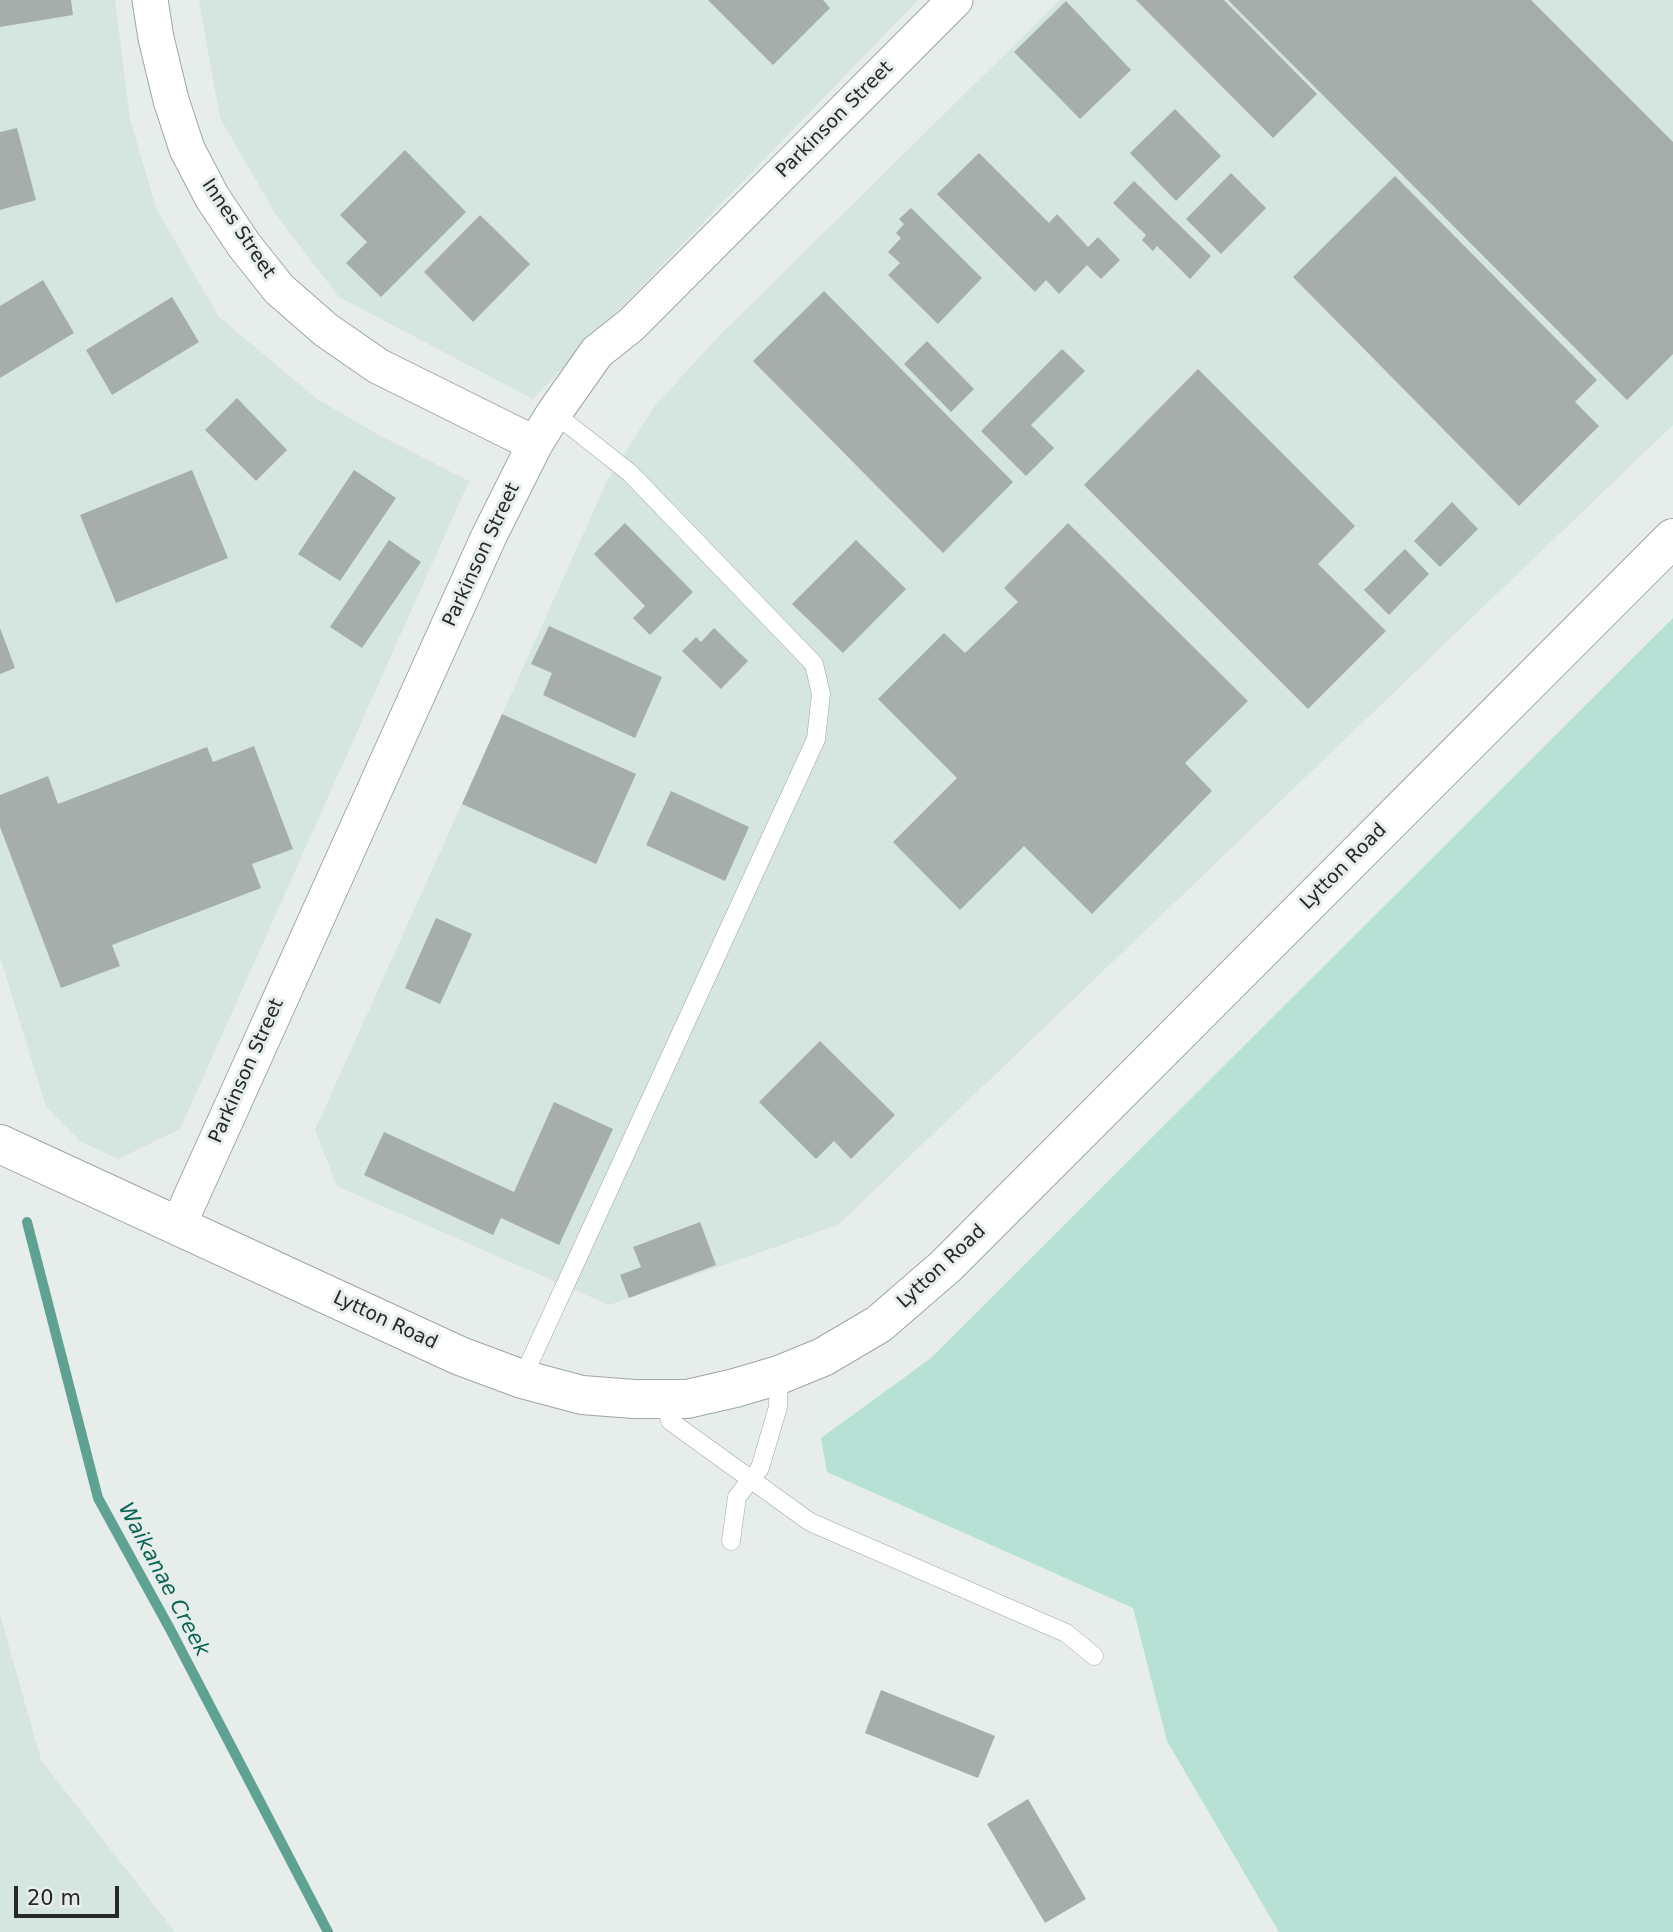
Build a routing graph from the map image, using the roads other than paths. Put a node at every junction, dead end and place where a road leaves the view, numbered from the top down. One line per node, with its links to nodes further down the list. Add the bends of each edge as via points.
1 (150, 0): 4 (street, Innes Street, via 171,100 187,149 212,197 279,289 326,330 378,366)
2 (955, 0): 3 (street, Parkinson Street, via 631,325 597,352)
3 (554, 413): 4 (street, Parkinson Street); 9 (lane, via 631,473 814,664 821,694 816,739)
4 (535, 444): 7 (street, Parkinson Street, via 489,536)
5 (1673, 538): 8 (main road, Lytton Road, via 946,1266 879,1324 823,1357)
6 (0, 1144): 7 (main road, Lytton Road)
7 (177, 1226): 9 (main road, Lytton Road, via 460,1356)
8 (779, 1375): 10 (main road, Lytton Road, via 687,1399); 11 (lane, via 778,1407 760,1468)
9 (522, 1379): 10 (main road, Lytton Road, via 582,1395)
10 (664, 1399): 11 (lane, via 670,1421)
11 (750, 1478): 12 (lane, via 737,1497); 13 (lane, via 810,1522 1066,1633)
12 (731, 1541)
13 (1094, 1656)

